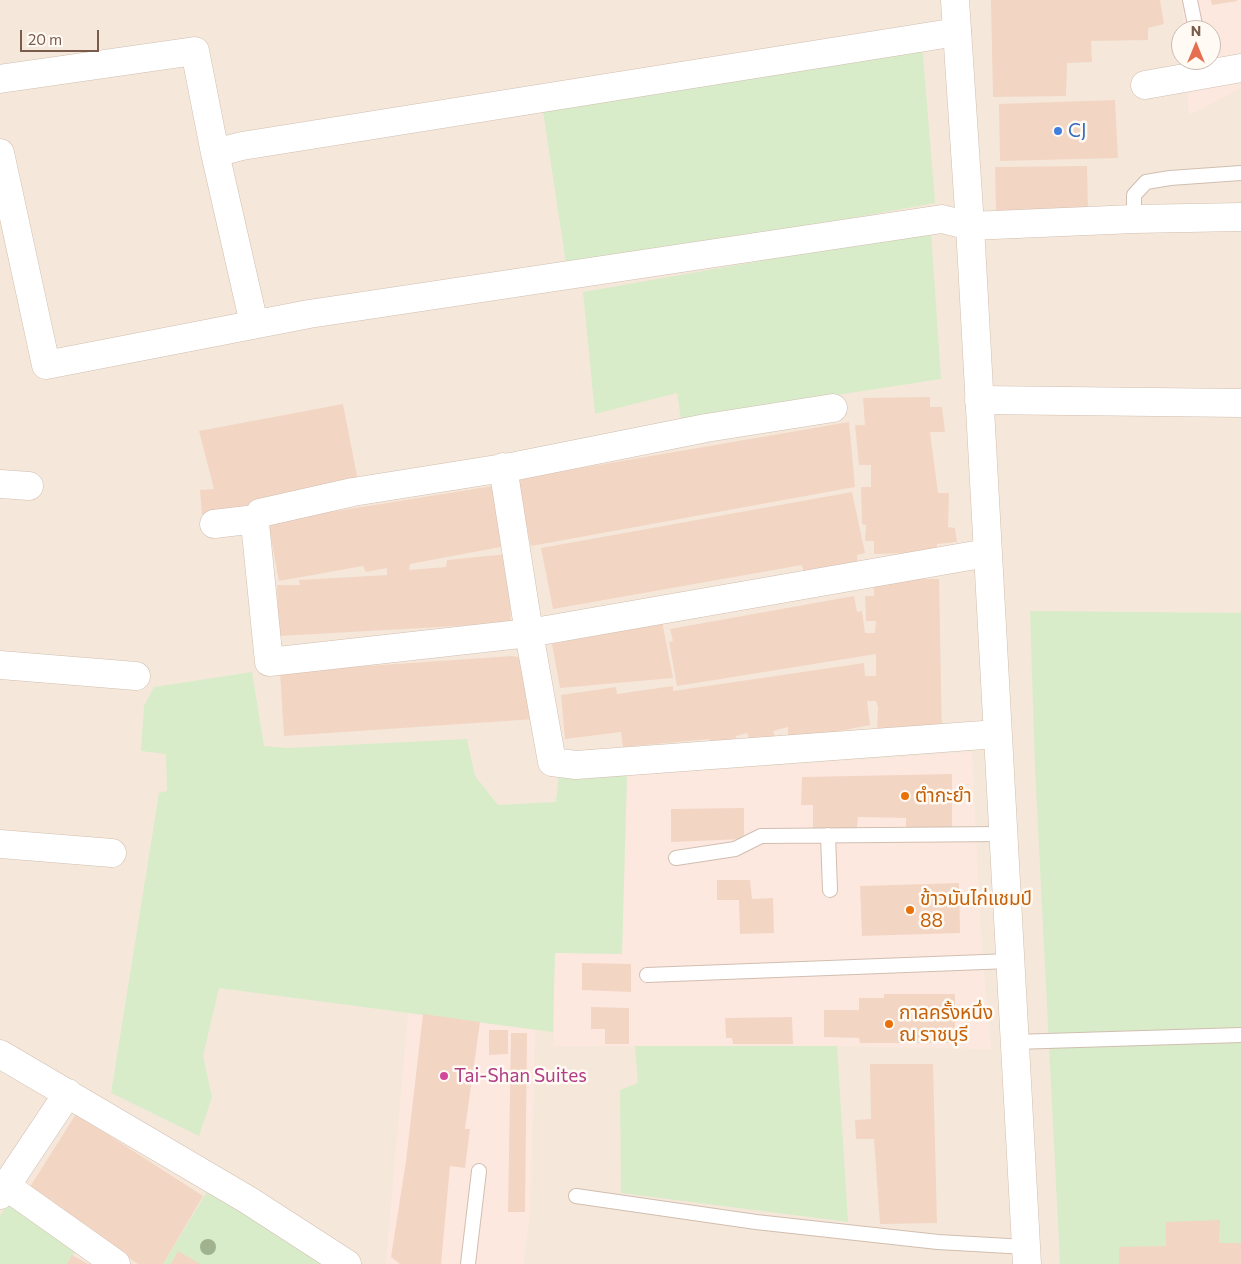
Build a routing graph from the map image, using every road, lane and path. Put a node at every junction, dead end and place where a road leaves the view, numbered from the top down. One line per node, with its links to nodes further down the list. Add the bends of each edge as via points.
1 (955, 0): 4 (street)
2 (1190, 0): 3 (lane)
3 (1194, 20)
4 (957, 32): 11 (street, via 242,146); 15 (street)
5 (1221, 68): 6 (street)
6 (1241, 68)
7 (1195, 70): 9 (street)
8 (0, 79): 11 (street, via 195,51)
9 (1146, 85)
10 (0, 153): 16 (street, via 46,365)
11 (215, 153): 16 (street)
12 (1241, 173): 14 (lane, via 1146,182 1134,195)
13 (1241, 217): 14 (street)
14 (1134, 219): 15 (street)
15 (970, 226): 16 (street, via 942,219); 17 (street)
16 (254, 324)
17 (979, 400): 18 (street); 25 (street)
18 (1241, 403)
19 (833, 408): 20 (street, via 706,428)
20 (503, 467): 23 (street, via 353,492 260,513); 26 (street)
21 (0, 484): 22 (street)
22 (30, 486)
23 (256, 519): 24 (street); 26 (street, via 269,662)
24 (214, 524)
25 (987, 553): 26 (street); 29 (street)
26 (529, 633): 29 (street, via 552,762 576,765)
27 (0, 664): 28 (street)
28 (136, 676)
29 (997, 734): 30 (street)
30 (1003, 834): 31 (lane); 36 (street)
31 (828, 836): 34 (lane, via 761,836 735,849); 35 (lane)
32 (0, 844): 33 (street)
33 (112, 853)
34 (676, 858)
35 (830, 890)
36 (1010, 961): 37 (lane); 39 (street)
37 (647, 975)
38 (1241, 1035): 39 (lane)
39 (1014, 1042): 45 (street)
40 (0, 1054): 41 (street)
41 (68, 1093): 43 (street); 47 (street, via 248,1200)
42 (479, 1170): 48 (lane)
43 (3, 1191): 46 (street)
44 (576, 1196): 45 (lane)
45 (1026, 1256)
46 (116, 1264)
47 (347, 1264)
48 (468, 1264)

